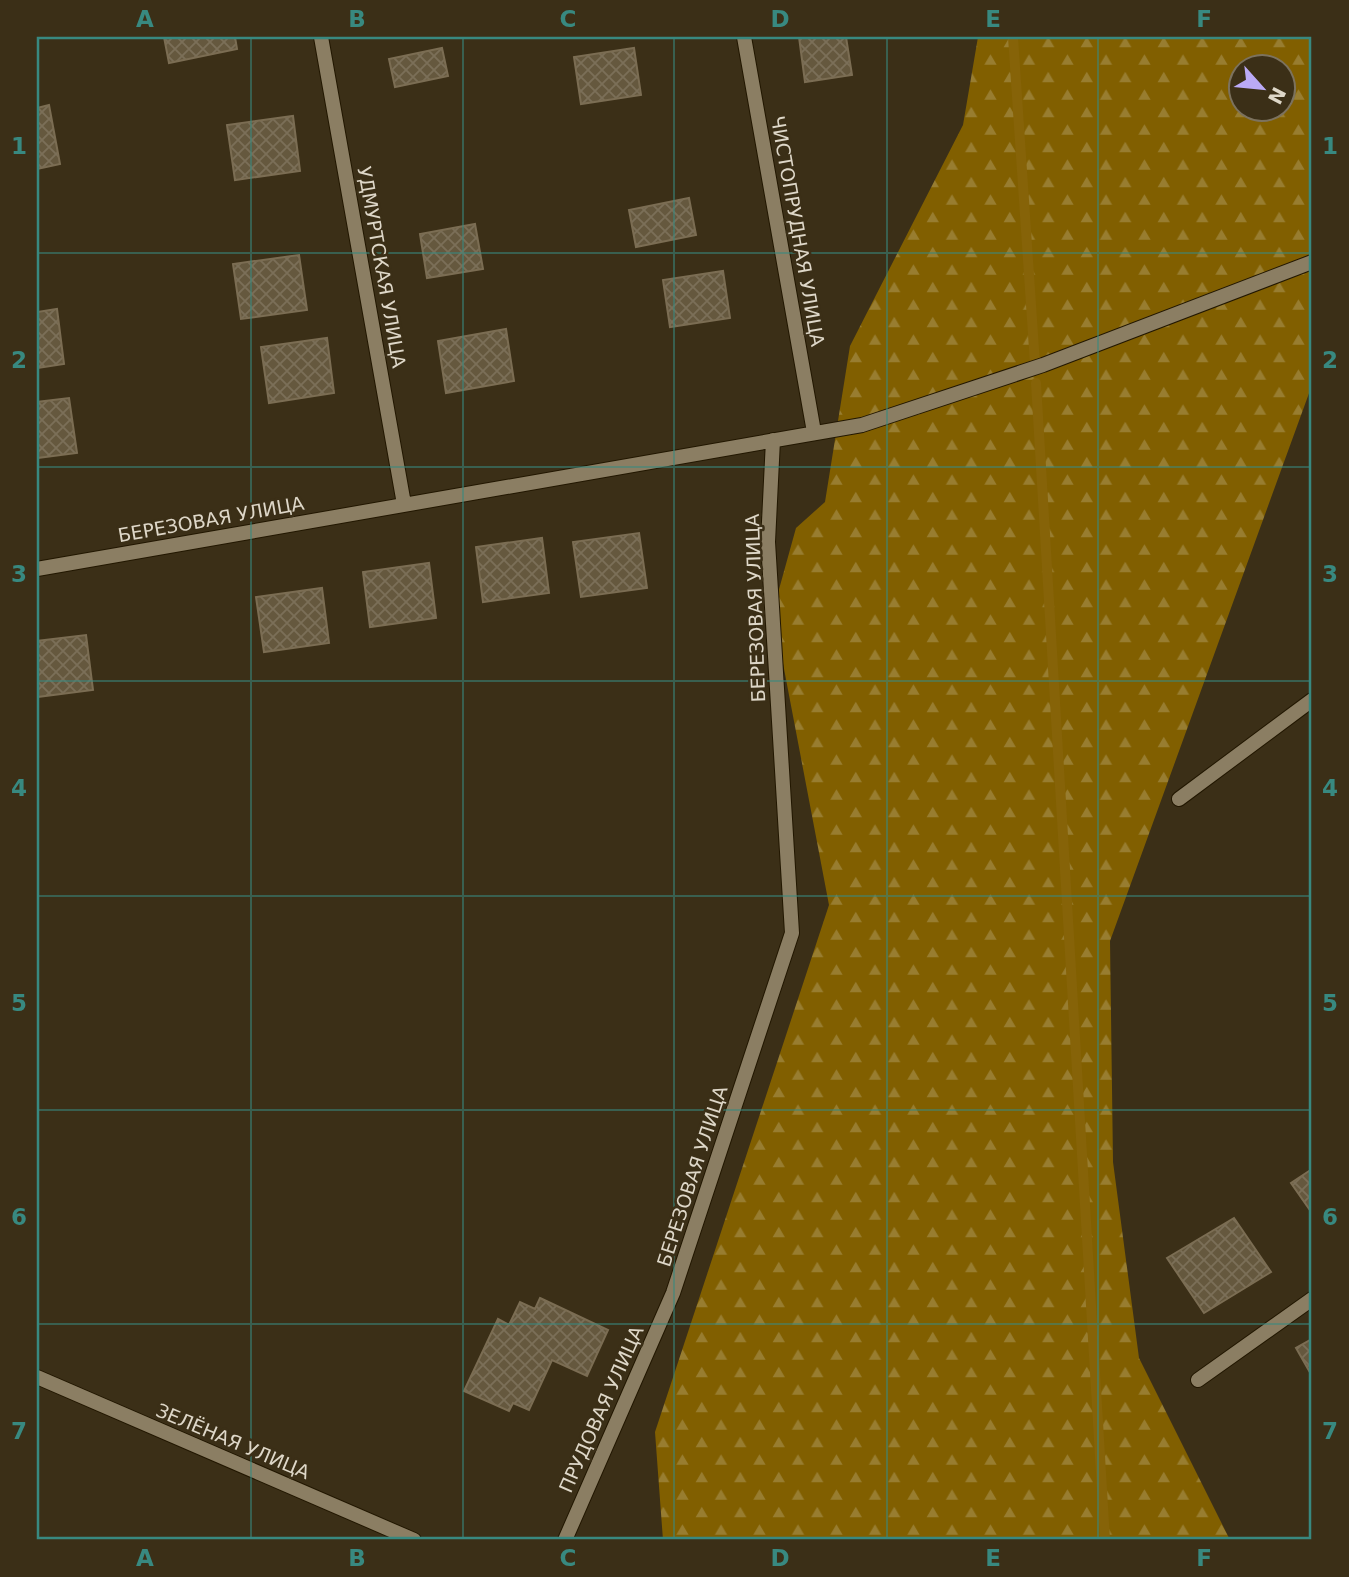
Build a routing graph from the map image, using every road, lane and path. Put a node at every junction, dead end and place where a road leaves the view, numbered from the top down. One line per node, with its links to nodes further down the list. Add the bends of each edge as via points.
1 (321, 37): 6 (street, УДМУРТСКАЯ УЛИЦА)
2 (744, 37): 4 (street, ЧИСТОПРУДНАЯ УЛИЦА)
3 (1312, 262): 4 (street, via 1043,365 862,425)
4 (814, 432): 5 (street)
5 (773, 440): 6 (street, БЕРЕЗОВАЯ УЛИЦА); 10 (street, БЕРЕЗОВАЯ УЛИЦА, via 768,542 792,933)
6 (404, 504): 7 (street, БЕРЕЗОВАЯ УЛИЦА)
7 (37, 569)
8 (1312, 699): 9 (street)
9 (1179, 799)
10 (673, 1293): 15 (street, ПРУДОВАЯ УЛИЦА)
11 (1312, 1299): 13 (street)
12 (37, 1377): 14 (street, ЗЕЛЁНАЯ УЛИЦА)
13 (1198, 1380)
14 (414, 1540)
15 (565, 1540)

